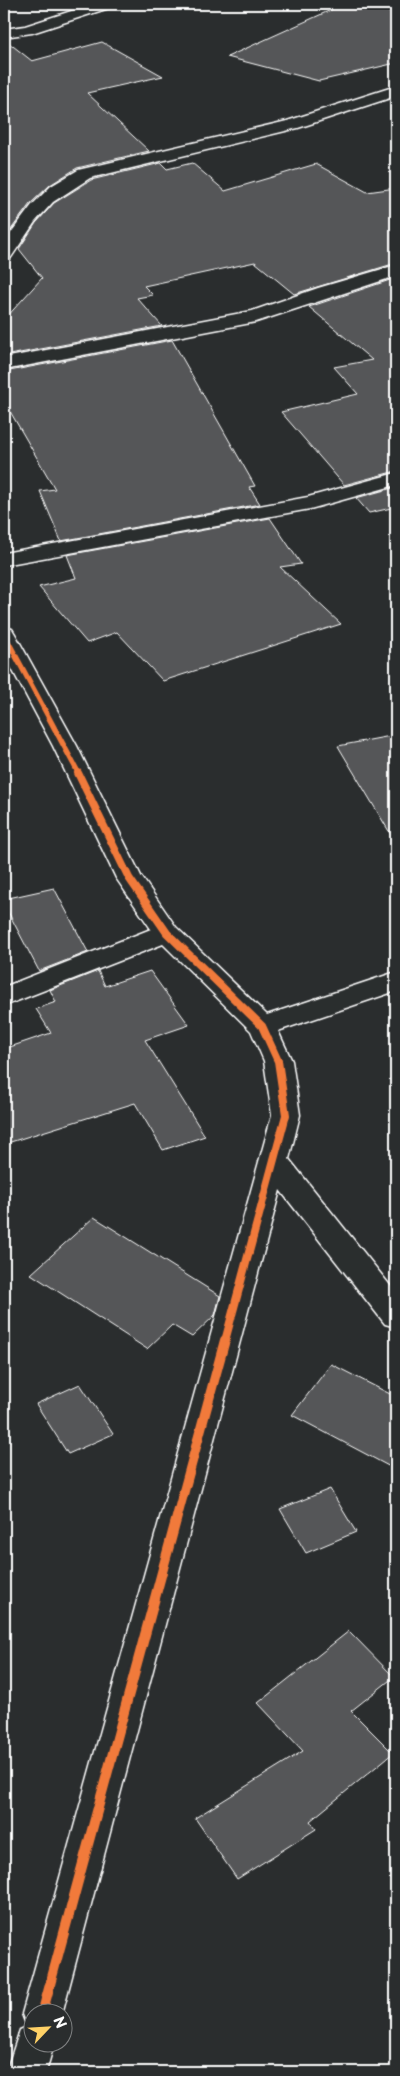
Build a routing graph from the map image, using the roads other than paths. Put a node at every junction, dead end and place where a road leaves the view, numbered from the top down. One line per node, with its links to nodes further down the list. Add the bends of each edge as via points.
1 (107, 4): 2 (street, via 27,30)
2 (4, 33)
3 (396, 91): 4 (street, via 292,125 84,174 61,185 38,206)
4 (4, 255)
5 (396, 270): 6 (street, via 256,316)
6 (4, 364)
7 (396, 479): 8 (street, via 310,503)
8 (4, 559)
9 (4, 634): 10 (street, via 65,746 128,878)
10 (167, 933): 12 (street); 13 (street)
11 (396, 980): 13 (street)
12 (4, 998)
13 (262, 1026): 14 (street, via 278,1061 286,1115)
14 (274, 1161): 15 (street); 16 (street)
15 (396, 1315)
16 (45, 2004)
17 (31, 2054): 18 (street)
18 (26, 2072)

